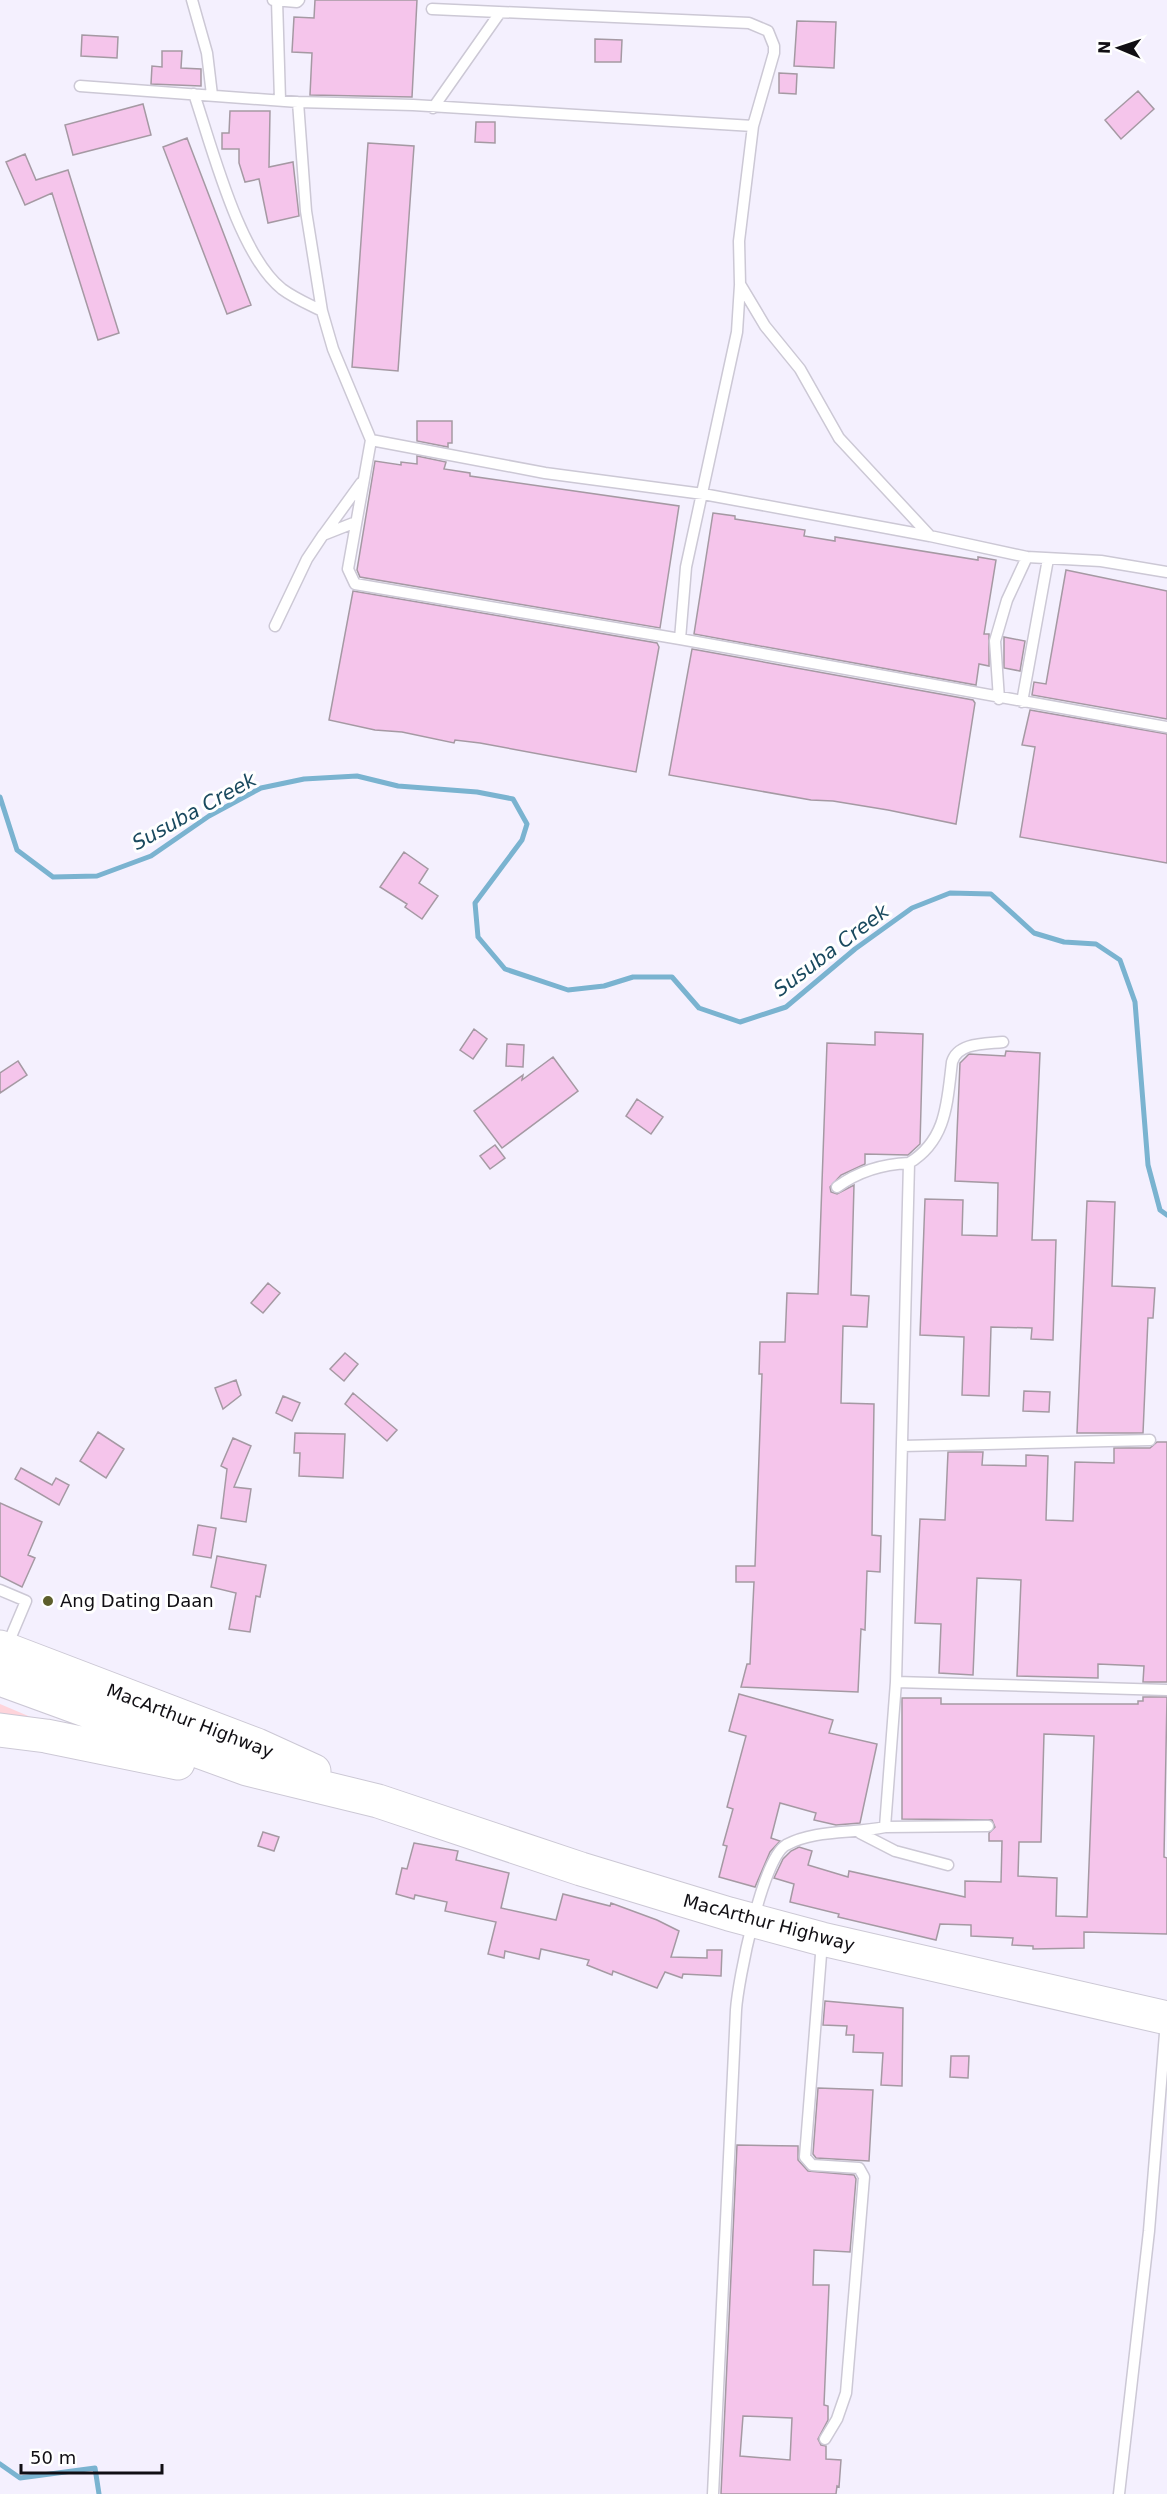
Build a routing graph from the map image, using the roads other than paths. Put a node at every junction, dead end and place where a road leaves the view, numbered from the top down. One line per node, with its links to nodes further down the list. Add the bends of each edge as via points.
1 (192, 0): 8 (lane, via 207,53)
2 (275, 0): 3 (lane); 9 (lane)
3 (299, 0)
4 (432, 9): 5 (lane)
5 (499, 14): 11 (lane); 12 (lane, via 749,23 761,27 772,37 774,53)
6 (80, 86): 7 (lane)
7 (194, 94): 8 (lane); 14 (lane, via 234,209 257,258 281,288)
8 (212, 95): 9 (lane)
9 (280, 100): 10 (lane)
10 (298, 102): 11 (lane, via 344,101); 14 (lane, via 310,246)
11 (433, 108): 12 (lane)
12 (753, 126): 13 (lane, via 739,241)
13 (740, 284): 17 (lane, via 737,332); 20 (lane, via 765,326 800,369 839,438)
14 (322, 311): 15 (lane)
15 (370, 440): 16 (lane); 17 (lane, via 545,473)
16 (363, 481): 18 (lane); 19 (lane)
17 (703, 494): 20 (lane); 25 (lane, via 686,567)
18 (356, 522): 19 (lane); 25 (lane, via 348,569 351,580 359,586)
19 (323, 536): 24 (lane, via 307,559)
20 (930, 536): 21 (lane)
21 (1027, 557): 22 (lane); 26 (lane, via 1007,600 995,641)
22 (1048, 559): 23 (lane, via 1101,561); 27 (lane)
23 (1167, 572)
24 (275, 626)
25 (680, 639): 26 (lane)
26 (999, 699): 27 (lane)
27 (1022, 702): 28 (lane)
28 (1167, 727)
29 (1003, 1042): 30 (lane, via 966,1047 956,1053 942,1128 928,1148)
30 (909, 1163): 31 (lane, via 874,1168); 33 (lane)
31 (837, 1187)
32 (1150, 1440): 33 (lane)
33 (902, 1446): 36 (lane)
34 (0, 1590): 35 (lane, via 26,1601)
35 (2, 1659): 39 (highway, MacArthur Highway, via 247,1769)
36 (896, 1682): 37 (lane); 41 (lane)
37 (1167, 1690)
38 (0, 1730): 39 (highway, via 155,1757 303,1799)
39 (378, 1801): 44 (highway, MacArthur Highway, via 581,1869)
40 (988, 1826): 41 (lane)
41 (885, 1827): 42 (lane)
42 (860, 1833): 43 (lane, via 895,1851); 44 (lane, via 820,1835 781,1849 769,1871)
43 (948, 1865)
44 (754, 1921): 45 (highway, MacArthur Highway); 48 (lane, via 736,2000)
45 (822, 1939): 46 (highway, MacArthur Highway); 47 (lane, via 805,2157 812,2165 859,2168 864,2177 846,2393)
46 (1166, 2018): 49 (lane, via 1149,2231)
47 (825, 2439)
48 (713, 2494)
49 (1119, 2494)

